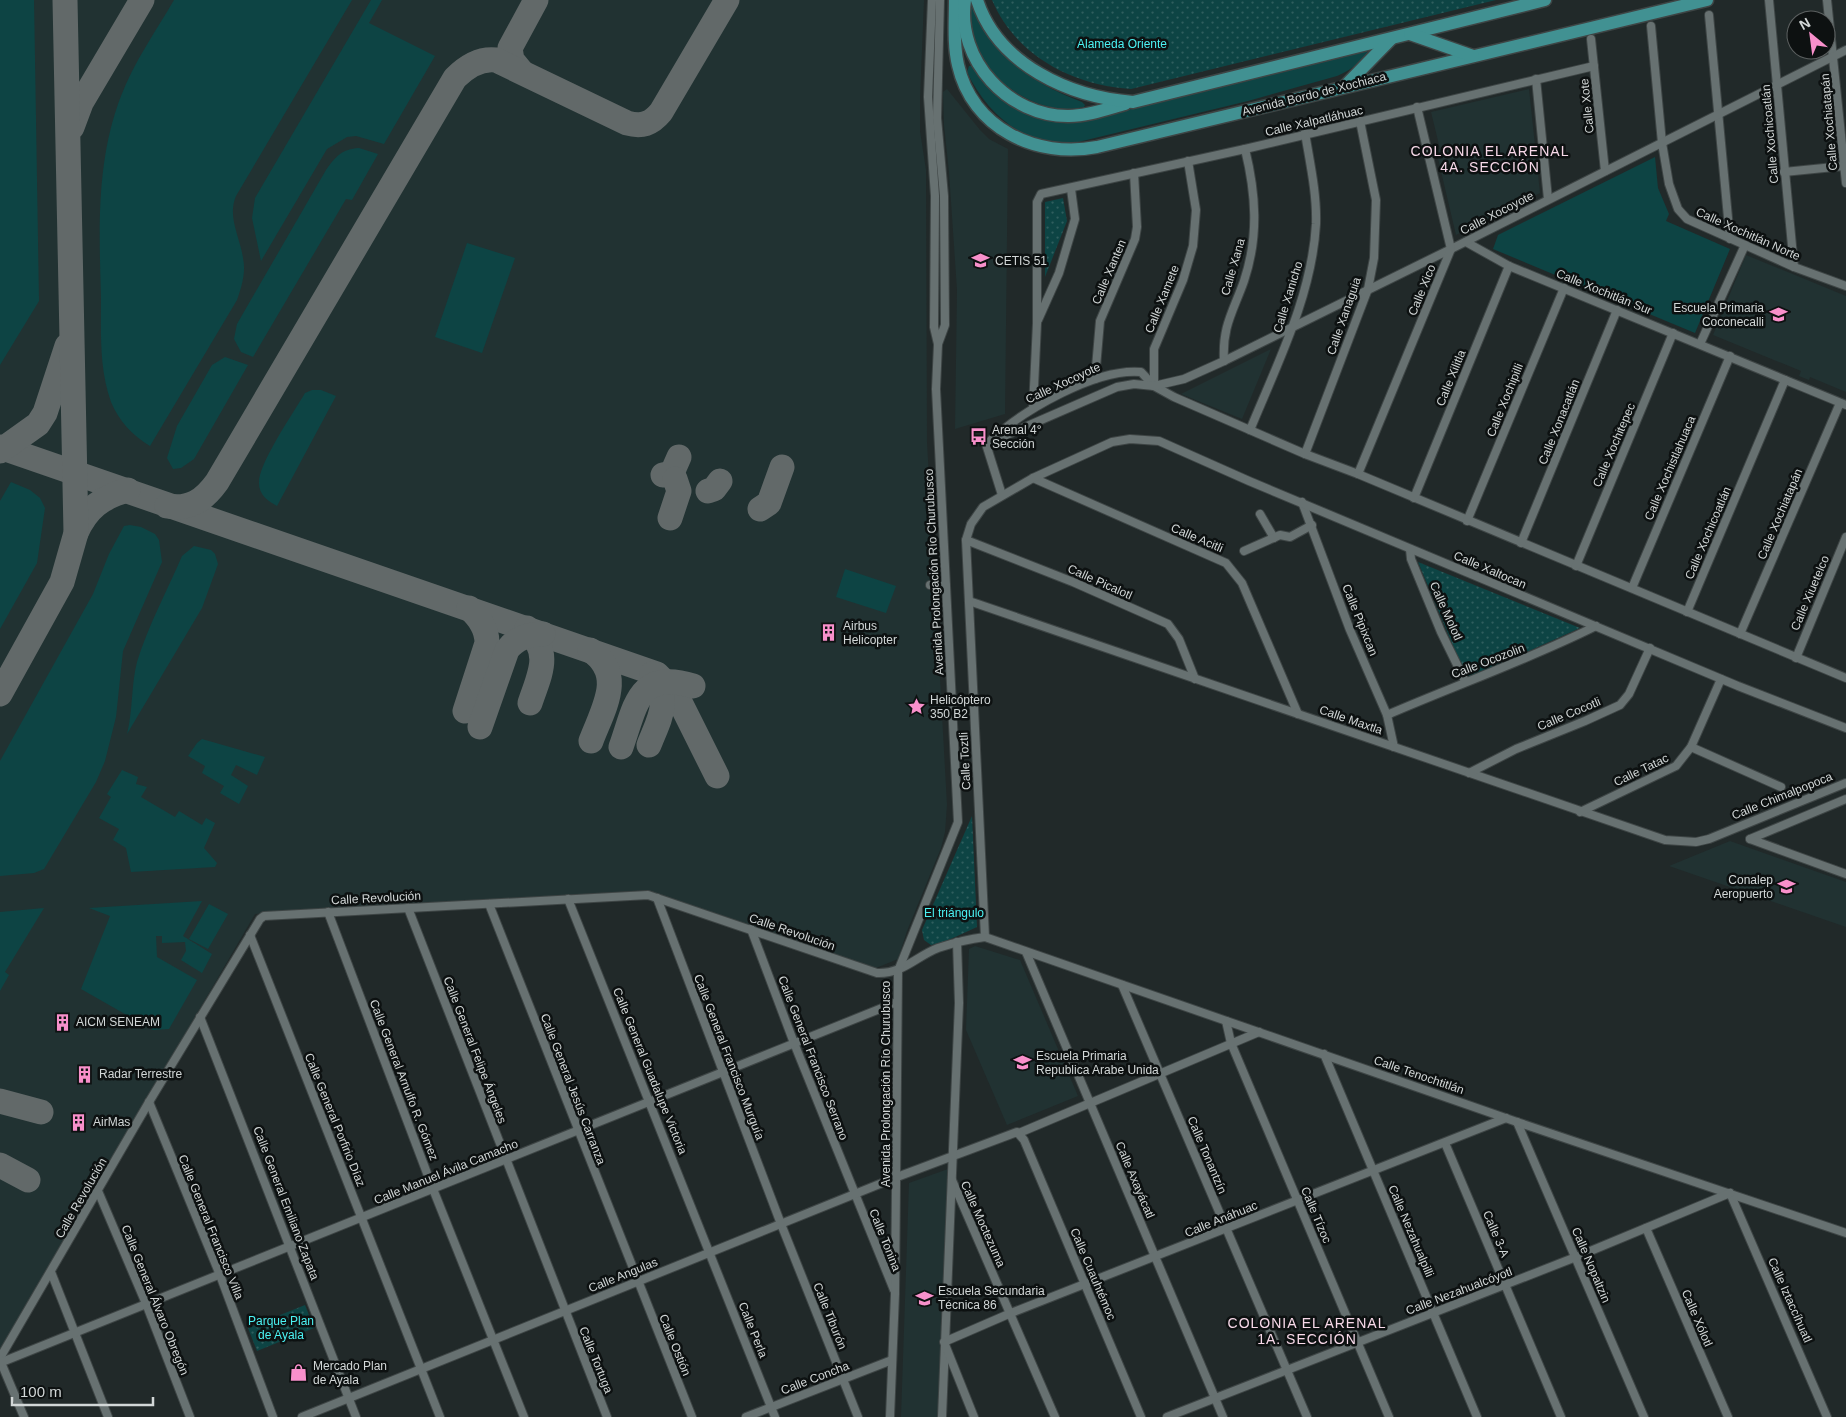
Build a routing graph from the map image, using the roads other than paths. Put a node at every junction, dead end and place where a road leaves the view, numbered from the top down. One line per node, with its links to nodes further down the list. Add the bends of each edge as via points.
1 (932, 0): 51 (street, Avenida Prolongación Río Churubusco, via 928,96 935,196 934,327)
2 (940, 0): 51 (street, Avenida Prolongación Río Churubusco, via 937,118 944,196 945,325)
3 (956, 0): 18 (main road, Avenida Bordo de Xochiaca, via 954,43)
4 (965, 0): 15 (main road, via 964,27)
5 (977, 0): 23 (main road, via 999,38 1039,73 1086,95)
6 (1545, 0): 11 (main road)
7 (1707, 0): 14 (main road, Avenida Bordo de Xochiaca)
8 (1769, 0): 21 (street, Calle Xochicoatlán)
9 (1709, 15): 25 (street)
10 (1651, 26): 28 (street, Calle Xochitlán Norte)
11 (1410, 34): 12 (main road); 14 (main road)
12 (1391, 39): 22 (main road); 23 (main road)
13 (1592, 39): 19 (street, Calle Xote)
14 (1474, 57): 22 (main road, Avenida Bordo de Xochiaca)
15 (974, 59): 18 (main road); 23 (main road, via 1005,93 1023,105 1041,111 1068,116)
16 (1826, 60): 21 (street, Calle Xocoyote)
17 (1834, 60): 31 (street, Calle Xochiatapán)
18 (958, 65): 22 (main road, Avenida Bordo de Xochiaca, via 969,95 999,128 1027,144 1062,151 1097,147)
19 (1594, 66): 20 (street, Calle Xalpatláhuac); 32 (street, Calle Xote)
20 (1536, 79): 24 (street, Calle Xalpatláhuac); 37 (street)
21 (1776, 84): 25 (street, Calle Xocoyote); 33 (street, Calle Xochicoatlán)
22 (1346, 86)
23 (1133, 102)
24 (1417, 108): 26 (street, Calle Xalpatláhuac); 41 (street)
25 (1720, 112): 28 (street, Calle Xocoyote); 38 (street)
26 (1360, 121): 27 (street, Calle Xalpatláhuac); 46 (street, Calle Xanaguia, via 1376,200 1374,258)
27 (1305, 133): 29 (street, Calle Xalpatláhuac); 49 (street, Calle Xanicho, via 1316,203 1316,224 1308,278)
28 (1662, 143): 32 (street, Calle Xocoyote); 38 (street, Calle Xochitlán Norte, via 1668,184 1678,209 1687,219)
29 (1245, 149): 30 (street, Calle Xalpatláhuac); 54 (street, Calle Xana, via 1256,212 1253,247 1225,327 1222,340)
30 (1188, 161): 34 (street, Calle Xalpatláhuac); 57 (street, Calle Xamete, via 1196,210 1193,246 1184,280 1154,349)
31 (1844, 166): 33 (street); 35 (street, Calle Xochiatapán)
32 (1605, 171): 37 (street, Calle Xocoyote)
33 (1784, 172): 43 (street, Calle Xochicoatlán)
34 (1134, 173): 36 (street, Calle Xalpatláhuac); 55 (street, Calle Xanten, via 1135,239 1100,321)
35 (1846, 183)
36 (1071, 189): 48 (street, via 1074,219 1059,273); 48 (street, Calle Xalpatláhuac, via 1038,197)
37 (1548, 199): 39 (street, Calle Xocoyote)
38 (1730, 239): 40 (street, Calle Xochitlán Norte)
39 (1466, 242): 41 (street, Calle Xocoyote); 42 (street, Calle Xochitlán Sur)
40 (1745, 245): 43 (street, Calle Xochitlán Norte); 52 (street)
41 (1451, 249): 46 (street, Calle Xocoyote); 63 (street, Calle Xico)
42 (1509, 266): 45 (street, Calle Xochitlán Sur); 66 (street, Calle Xilitla)
43 (1794, 267): 44 (street, Calle Xochitlán Norte)
44 (1846, 286)
45 (1564, 288): 47 (street, Calle Xochitlán Sur); 69 (street, Calle Xochipilli)
46 (1368, 289): 49 (street, Calle Xocoyote); 62 (street, Calle Xanaguia)
47 (1617, 310): 50 (street, Calle Xochitlán Sur); 74 (street, Calle Xonacatlán)
48 (1037, 323): 59 (street)
49 (1292, 327): 54 (street, Calle Xocoyote); 60 (street, Calle Xanicho)
50 (1673, 333): 52 (street, Calle Xochitlán Sur); 77 (street, Calle Xochitepec)
51 (938, 344): 79 (street, Avenida Prolongación Río Churubusco, via 936,389)
52 (1700, 344): 53 (street, Calle Xochitlán Sur)
53 (1730, 356): 56 (street, Calle Xochitlán Sur); 80 (street, Calle Xochistlahuaca)
54 (1224, 361): 57 (street, Calle Xocoyote, via 1184,379)
55 (1095, 379): 57 (street, Calle Xocoyote, via 1115,372 1141,372); 59 (street, Calle Xocoyote)
56 (1785, 380): 58 (street, Calle Xochitlán Sur); 82 (street, Calle Xochicoatlán)
57 (1154, 386): 60 (street); 61 (street, Calle Xocoyote, via 1134,384 1117,387)
58 (1843, 404): 84 (street, Calle Xochiatapán)
59 (1033, 408): 61 (street, Calle Xocoyote)
60 (1250, 430): 62 (street)
61 (986, 444): 65 (street)
62 (1305, 454): 63 (street)
63 (1358, 474): 66 (street)
64 (1034, 478): 65 (street); 67 (street, Calle Xaltocan, via 1098,447 1125,439 1159,441); 91 (street, Calle Acitli, via 1232,568 1242,583)
65 (1002, 495): 73 (street, Calle Toztli, via 983,507 971,524)
66 (1414, 498): 69 (street)
67 (1302, 502): 70 (street, Calle Pipixcan); 75 (street, Calle Xaltocan)
68 (1260, 514): 72 (street)
69 (1467, 522): 74 (street)
70 (1312, 525): 72 (street, via 1290,537 1282,534); 92 (street, Calle Pipixcan, via 1350,630)
71 (1846, 537): 86 (street, Calle Xiuetelco)
72 (1274, 538): 76 (street)
73 (966, 540): 81 (street, Calle Toztli); 88 (street, Calle Picalotl, via 1168,624 1179,639)
74 (1521, 543): 77 (street)
75 (1410, 549): 83 (street, Calle Xaltocan); 90 (street, Calle Molotl, via 1411,559 1435,617)
76 (1244, 551)
77 (1576, 566): 80 (street)
78 (930, 585): 79 (street)
79 (946, 586): 113 (street, Avenida Prolongación Río Churubusco, via 958,822)
80 (1632, 588): 82 (street)
81 (969, 601): 88 (street, Calle Maxtla); 110 (street, Calle Toztli)
82 (1687, 612): 84 (street)
83 (1596, 626): 85 (street, Calle Xaltocan); 90 (street, Calle Ocozolin)
84 (1740, 634): 86 (street)
85 (1650, 648): 89 (street, Calle Xaltocan); 96 (street, Calle Cocotli, via 1629,694 1620,705 1516,749)
86 (1796, 658): 87 (street)
87 (1846, 678)
88 (1195, 679): 91 (street, Calle Maxtla)
89 (1721, 679): 93 (street, Calle Xaltocan); 95 (street, Calle Tatac)
90 (1465, 681): 92 (street, Calle Ocozolin)
91 (1298, 714): 94 (street, Calle Maxtla)
92 (1387, 715): 94 (street, Calle Pipixcan)
93 (1846, 728)
94 (1394, 747): 96 (street, Calle Maxtla)
95 (1691, 748): 98 (street); 100 (street, Calle Tatac, via 1669,771)
96 (1469, 773): 100 (street, Calle Maxtla)
97 (1846, 783): 101 (street, Calle Chimalpopoca)
98 (1781, 787)
99 (1846, 799): 102 (street, via 1750,839)
100 (1580, 812): 101 (street, Calle Maxtla, via 1678,842 1696,842)
101 (1727, 830)
102 (1846, 874)
103 (568, 898): 104 (street, Calle Revolución, via 640,895); 105 (street, Calle Revolución); 124 (street, Calle General Guadalupe Victoria)
104 (657, 898): 108 (street, Calle Revolución); 122 (street, Calle General Francisco Murguía)
105 (489, 904): 106 (street, Calle Revolución); 129 (street, Calle General Jesús Carranza)
106 (408, 908): 107 (street, Calle Revolución); 133 (street, Calle General Felipe Ángeles)
107 (328, 912): 109 (street, Calle Revolución, via 262,916); 137 (street, Calle General Arnulfo R. Gómez)
108 (751, 929): 113 (street, Calle Revolución, via 877,972); 119 (street, Calle General Francisco Serrano)
109 (250, 935): 116 (street, Calle Revolución); 142 (street, Calle General Porfirio Díaz)
110 (985, 938): 111 (street); 112 (street, Calle Tenochtitlán)
111 (957, 942): 113 (street, via 921,956); 132 (street, via 959,1003)
112 (1026, 952): 114 (street, Calle Tenochtitlán); 126 (street, Calle Axayácatl)
113 (898, 971): 115 (street, Avenida Prolongación Río Churubusco)
114 (1122, 985): 117 (street, Calle Tenochtitlán); 123 (street, Calle Tonantzín)
115 (897, 1002): 119 (street, Calle Manuel Ávila Camacho); 135 (street, Avenida Prolongación Río Churubusco)
116 (200, 1017): 125 (street, Calle Revolución); 147 (street, Calle General Emiliano Zapata)
117 (1226, 1021): 118 (street, Calle Tenochtitlán); 120 (street, Calle Tízoc)
118 (1259, 1032): 120 (street, Calle Angulas); 121 (street, Calle Tenochtitlán)
119 (794, 1043): 122 (street, Calle Manuel Ávila Camacho); 140 (street, Calle General Francisco Serrano)
120 (1231, 1043): 123 (street, Calle Angulas); 141 (street, Calle Tízoc)
121 (1324, 1054): 127 (street, Calle Tenochtitlán); 134 (street, Calle Nezahualpilli)
122 (723, 1072): 124 (street, Calle Manuel Ávila Camacho); 143 (street, Calle General Francisco Murguía)
123 (1160, 1073): 126 (street, Calle Angulas); 145 (street, Calle Tonantzín)
124 (650, 1101): 129 (street, Calle Manuel Ávila Camacho); 148 (street, Calle General Guadalupe Victoria)
125 (149, 1102): 138 (street, Calle Revolución); 152 (street, Calle General Francisco Villa)
126 (1090, 1103): 130 (street, Calle Angulas); 150 (street, Calle Axayácatl)
127 (1506, 1118): 128 (street, Calle Tenochtitlán); 131 (street, Calle Anáhuac)
128 (1517, 1122): 139 (street, Calle Tenochtitlán); 149 (street, Calle Nopaltzin)
129 (577, 1130): 133 (street, Calle Manuel Ávila Camacho); 153 (street, Calle General Jesús Carranza)
130 (1022, 1136): 132 (street, Calle Angulas, via 1012,1134); 155 (street, Calle Cuauhtémoc)
131 (1445, 1143): 134 (street, Calle Anáhuac); 154 (street, Calle 3-A)
132 (952, 1156): 135 (street, Calle Angulas); 136 (street)
133 (506, 1160): 137 (street, Calle Manuel Ávila Camacho); 158 (street, Calle General Felipe Ángeles)
134 (1373, 1171): 141 (street, Calle Anáhuac); 160 (street, Calle Nezahualpilli)
135 (897, 1177): 140 (street, Calle Angulas); 156 (street, Avenida Prolongación Río Churubusco)
136 (951, 1177): 159 (street, Calle Moctezuma); 163 (street)
137 (433, 1189): 142 (street, Calle Manuel Ávila Camacho); 162 (street, Calle General Arnulfo R. Gómez)
138 (98, 1192): 151 (street, Calle Revolución); 157 (street, Calle General Álvaro Obregón)
139 (1730, 1193): 144 (street, Calle Nezahualcóyotl); 146 (street, Calle Tenochtitlán); 199 (street, Calle Iztaccíhuatl)
140 (854, 1194): 143 (street, Calle Angulas); 156 (street, Calle Tonina)
141 (1298, 1200): 145 (street, Calle Anáhuac); 164 (street, Calle Tízoc)
142 (362, 1217): 147 (street, Calle Manuel Ávila Camacho); 167 (street, Calle General Porfirio Díaz)
143 (781, 1224): 148 (street, Calle Angulas); 169 (street, Calle Tiburón)
144 (1646, 1228): 149 (street, Calle Nezahualcóyotl); 198 (street, Calle Xólotl)
145 (1226, 1230): 150 (street, Calle Anáhuac); 168 (street, Calle Tonantzín)
146 (1846, 1233)
147 (291, 1246): 152 (street, Calle Manuel Ávila Camacho); 170 (street, Calle General Emiliano Zapata)
148 (710, 1252): 153 (street, Calle Angulas); 172 (street, Calle Perla)
149 (1576, 1256): 154 (street, Calle Nezahualcóyotl); 197 (street, Calle Nopaltzin)
150 (1155, 1257): 155 (street, Calle Anáhuac); 171 (street, Calle Axayácatl)
151 (51, 1272): 161 (street); 165 (street, Calle Revolución)
152 (220, 1275): 157 (street, Calle Manuel Ávila Camacho); 176 (street, Calle General Francisco Villa)
153 (637, 1282): 158 (street, Calle Angulas); 182 (street, Calle Ostión)
154 (1505, 1284): 160 (street, Calle Nezahualcóyotl); 196 (street, Calle 3-A)
155 (1085, 1285): 159 (street, Calle Anáhuac); 190 (street, Calle Cuauhtémoc)
156 (895, 1294): 166 (street, Avenida Prolongación Río Churubusco)
157 (147, 1306): 161 (street, Calle Manuel Ávila Camacho); 175 (street, Calle General Álvaro Obregón)
158 (564, 1312): 162 (street, Calle Angulas); 181 (street, Calle Tortuga)
159 (1011, 1313): 163 (street, Calle Anáhuac); 189 (street, Calle Moctezuma)
160 (1433, 1313): 164 (street, Calle Nezahualcóyotl); 195 (street, Calle Nezahualpilli)
161 (75, 1334): 165 (street, Calle Manuel Ávila Camacho); 174 (street)
162 (494, 1340): 167 (street, Calle Angulas); 180 (street, Calle General Arnulfo R. Gómez)
163 (944, 1342): 187 (street); 188 (street)
164 (1357, 1342): 168 (street, Calle Nezahualcóyotl); 194 (street, Calle Tízoc)
165 (1, 1360): 173 (street)
166 (892, 1360): 169 (street, Calle Concha); 186 (street, Avenida Prolongación Río Churubusco)
167 (421, 1369): 170 (street, Calle Angulas); 179 (street, Calle General Porfirio Díaz)
168 (1287, 1370): 171 (street, Calle Nezahualcóyotl); 193 (street, Calle Tonantzín)
169 (843, 1379): 172 (street, Calle Concha); 185 (street, Calle Tiburón)
170 (349, 1398): 177 (street, Calle Angulas); 178 (street, Calle General Emiliano Zapata)
171 (1215, 1399): 191 (street, Calle Nezahualcóyotl); 192 (street, Calle Axayácatl)
172 (771, 1407): 183 (street, Calle Concha); 184 (street, Calle Perla)
173 (24, 1417)
174 (108, 1417)
175 (190, 1417)
176 (273, 1417)
177 (302, 1417)
178 (356, 1417)
179 (440, 1417)
180 (524, 1417)
181 (607, 1417)
182 (692, 1417)
183 (746, 1417)
184 (775, 1417)
185 (858, 1417)
186 (890, 1417)
187 (942, 1417)
188 (974, 1417)
189 (1055, 1417)
190 (1141, 1417)
191 (1167, 1417)
192 (1223, 1417)
193 (1307, 1417)
194 (1389, 1417)
195 (1477, 1417)
196 (1562, 1417)
197 (1644, 1417)
198 (1728, 1417)
199 (1827, 1417)

